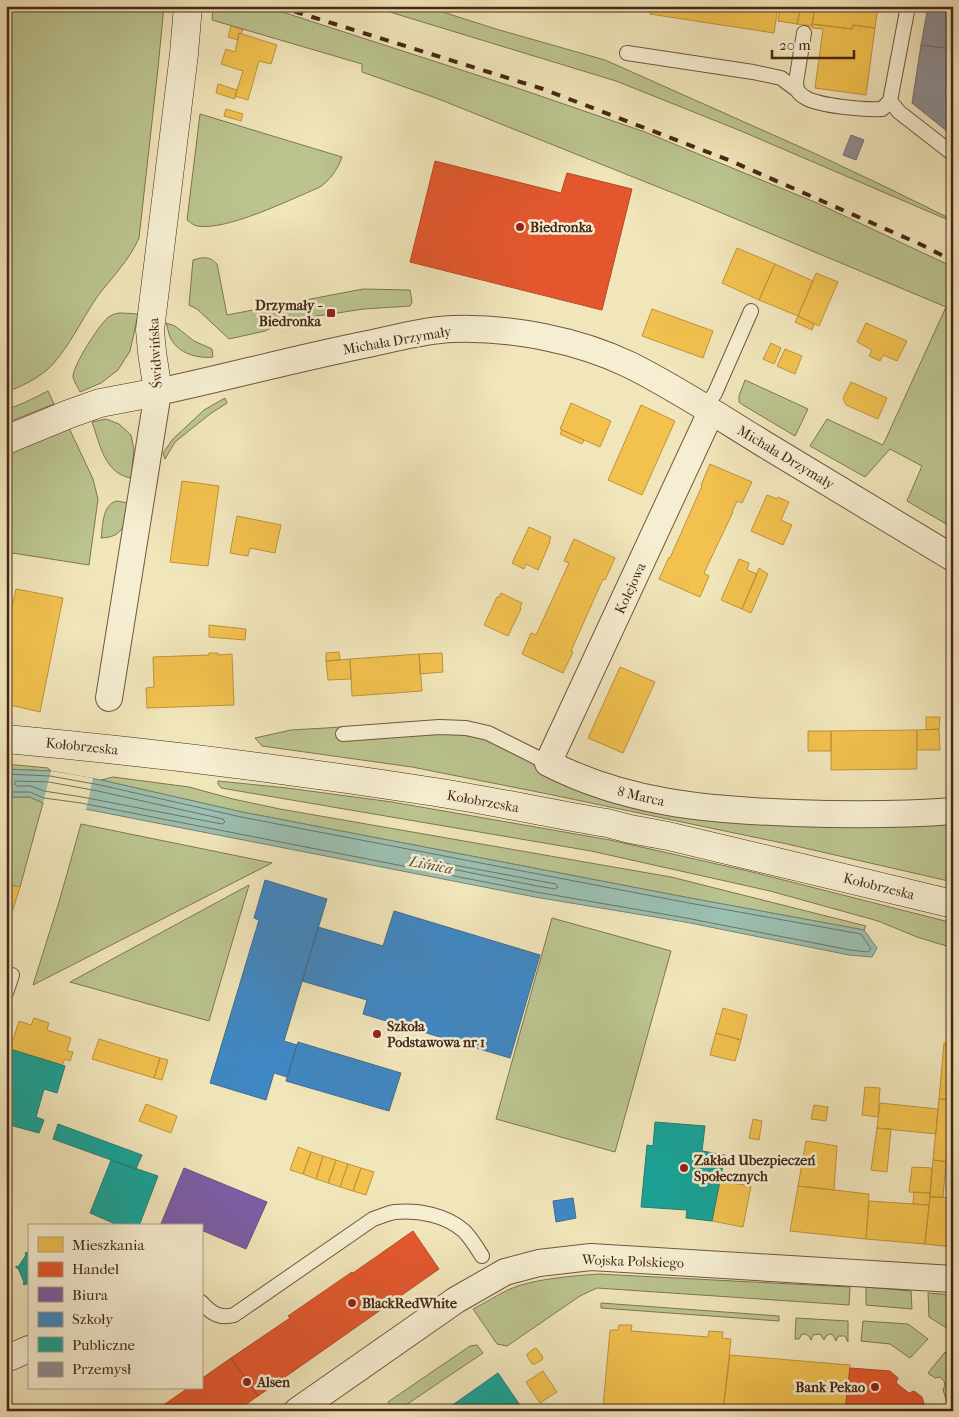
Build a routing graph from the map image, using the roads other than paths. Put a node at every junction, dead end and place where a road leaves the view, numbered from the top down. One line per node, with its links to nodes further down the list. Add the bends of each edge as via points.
1 (188, 6): 9 (main road, Świdwińska, via 150,330)
2 (908, 6): 6 (lane)
3 (804, 33): 5 (lane)
4 (627, 53): 5 (lane, via 781,78)
5 (797, 90): 6 (lane, via 804,98 816,102 869,110 882,109)
6 (890, 101): 7 (lane, via 899,112)
7 (953, 154)
8 (751, 311): 10 (lane)
9 (158, 392): 10 (street, Michała Drzymały, via 409,336 443,330 475,330 550,338 594,351 641,371); 11 (main road, Michała Drzymały, via 100,403); 13 (street, Świdwińska)
10 (708, 410): 12 (street, Michała Drzymały); 16 (street, Kolejowa)
11 (6, 440)
12 (953, 558)
13 (109, 698)
14 (343, 734): 16 (lane, 8 Marca, via 439,727 477,730)
15 (6, 739): 18 (main road, Kołobrzeska, via 245,764 437,792 668,836)
16 (548, 763): 17 (street, 8 Marca, via 606,788 686,806 832,814)
17 (953, 811)
18 (953, 904)
19 (12, 975): 20 (lane)
20 (6, 992)
21 (482, 1256): 23 (lane, via 464,1232 449,1221 434,1215 393,1212 373,1219 234,1316 217,1315)
22 (953, 1279): 26 (street, Wojska Polskiego, via 591,1257 539,1263 505,1272 456,1300)
23 (202, 1303)
24 (28, 1349): 25 (street)
25 (6, 1360)
26 (298, 1411)

